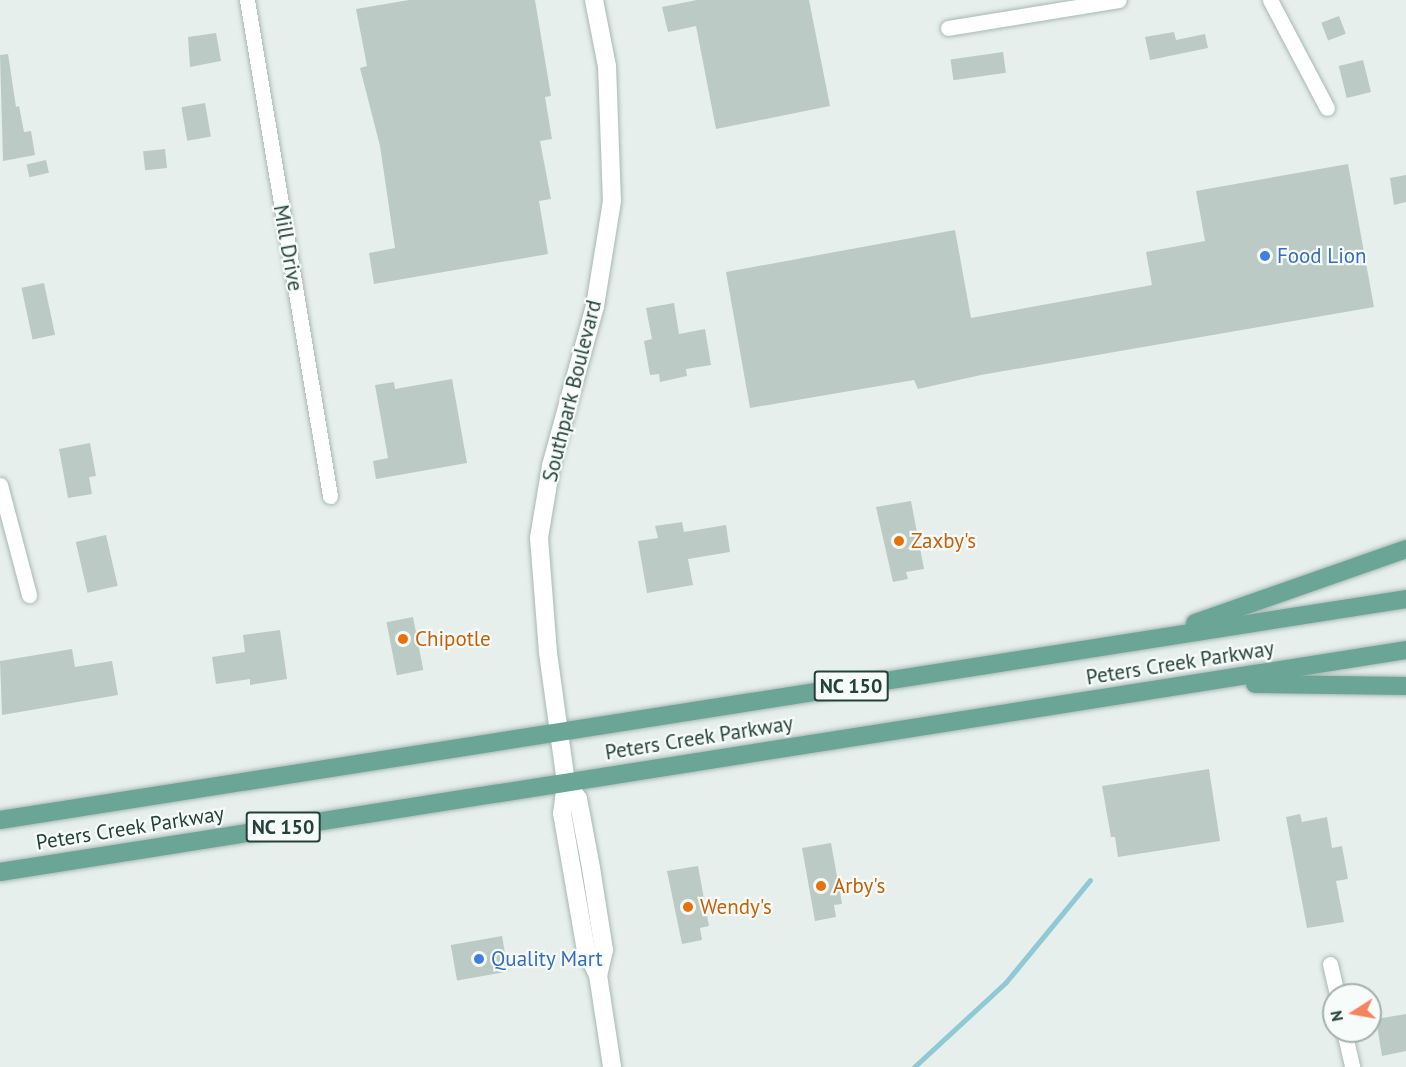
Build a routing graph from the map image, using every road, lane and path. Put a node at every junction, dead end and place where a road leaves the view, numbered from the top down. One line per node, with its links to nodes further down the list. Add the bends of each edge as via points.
1 (247, 0): 8 (street, Mill Drive)
2 (594, 0): 16 (street, Southpark Boulevard, via 607,66 612,201 595,306 551,466 539,538)
3 (1119, 0): 5 (street)
4 (1270, 0): 6 (street)
5 (948, 28)
6 (1327, 108)
7 (0, 485): 10 (street)
8 (330, 496)
9 (1406, 549): 12 (main road)
10 (28, 595)
11 (1406, 599): 12 (main road, Peters Creek Parkway / NC 150)
12 (1142, 640): 16 (main road, Peters Creek Parkway / NC 150)
13 (1406, 650): 14 (main road, Peters Creek Parkway / NC 150)
14 (1194, 684): 15 (main road); 17 (main road, Peters Creek Parkway / NC 150)
15 (1406, 686)
16 (559, 732): 17 (street, Southpark Boulevard); 18 (main road, Peters Creek Parkway / NC 150)
17 (566, 782): 19 (main road, Peters Creek Parkway / NC 150); 23 (street, Southpark Boulevard, via 578,799 591,868 604,950 598,975)
18 (0, 820)
19 (0, 872)
20 (1330, 964): 21 (street)
21 (1334, 983)
22 (1347, 1043): 24 (street)
23 (612, 1067)
24 (1352, 1067)

